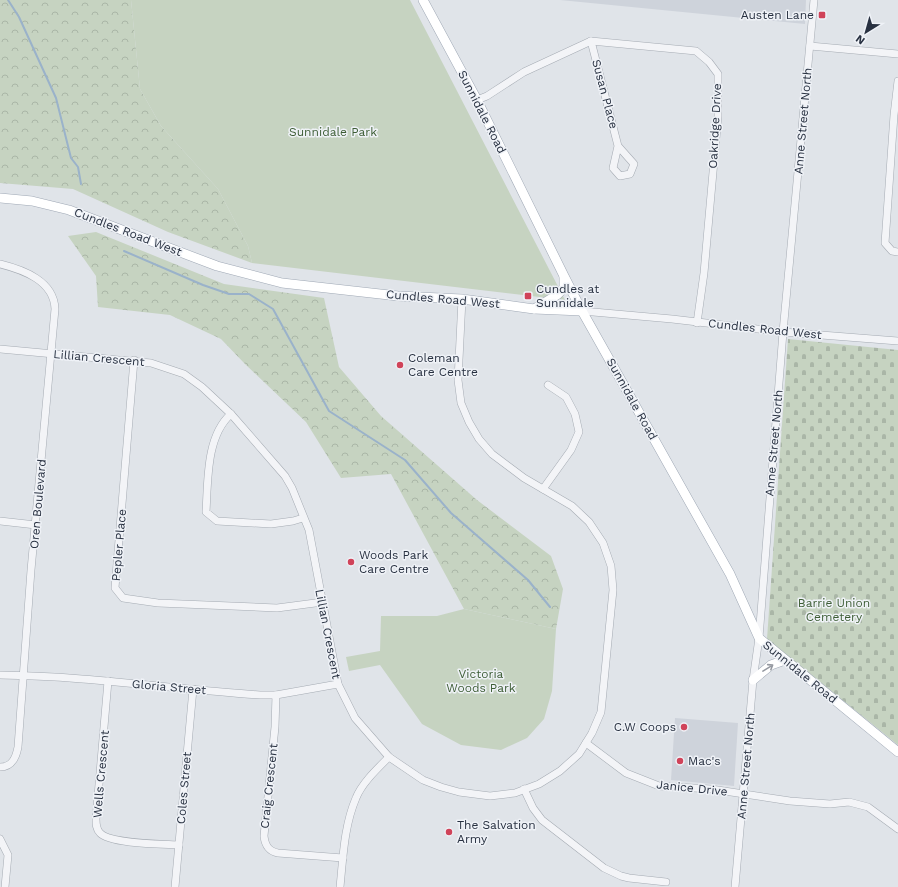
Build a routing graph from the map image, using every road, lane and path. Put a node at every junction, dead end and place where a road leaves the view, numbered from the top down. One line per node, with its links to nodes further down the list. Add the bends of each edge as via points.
1 (423, 0): 7 (main road, Sunnidale Road)
2 (814, 0): 4 (street, Anne Street North)
3 (591, 41): 7 (street, via 524,72); 8 (street, Susan Place); 16 (street, Oakridge Drive, via 696,51 710,62 718,74 718,116)
4 (810, 46): 5 (street); 17 (street, Anne Street North)
5 (898, 54)
6 (898, 81): 10 (street, via 884,243 892,251)
7 (477, 100): 12 (main road, Sunnidale Road)
8 (618, 146)
9 (0, 198): 13 (main road, Cundles Road West, via 32,201 70,210 217,266 282,282 394,296)
10 (898, 252)
11 (0, 264): 20 (street, Oren Boulevard, via 18,269 44,283 52,295 55,309)
12 (564, 276): 14 (main road, via 564,288); 15 (main road, Sunnidale Road)
13 (462, 300): 14 (main road, Cundles Road West); 24 (street, Lillian Crescent, via 458,380 461,403 469,422 492,454)
14 (534, 308): 15 (main road, Cundles Road West)
15 (582, 311): 16 (street, Cundles Road West); 29 (main road, Sunnidale Road, via 730,574)
16 (697, 323): 17 (street, Cundles Road West)
17 (783, 332): 18 (street, Cundles Road West); 29 (street, Anne Street North)
18 (898, 341)
19 (0, 349): 20 (street, Lillian Crescent)
20 (51, 354): 21 (street, Lillian Crescent); 27 (street, Oren Boulevard)
21 (134, 360): 23 (street, Lillian Crescent, via 184,374 202,386); 28 (street, Pepler Place, via 115,588 123,598 158,603 277,608)
22 (548, 385): 24 (street, via 566,397 575,414 579,432 571,450)
23 (231, 414): 25 (street, Lillian Crescent, via 285,476); 25 (street, via 223,421 210,456 206,512 216,521 271,524)
24 (543, 489): 38 (street, Lillian Crescent, via 572,506 589,522 603,543 611,566 613,590 601,712)
25 (303, 518): 28 (street, Lillian Crescent, via 309,530)
26 (0, 521): 27 (street)
27 (36, 525): 32 (street, Oren Boulevard)
28 (323, 602): 35 (street, Lillian Crescent)
29 (759, 638): 30 (main road, Sunnidale Road); 33 (street, Anne Street North)
30 (785, 660): 33 (main road, one-way to 30, via 772,665); 39 (main road, Sunnidale Road)
31 (0, 675): 32 (street, Gloria Street)
32 (24, 675): 34 (street, Gloria Street); 41 (street, Oren Boulevard, via 17,754 10,764)
33 (753, 680): 43 (street, Anne Street North)
34 (108, 681): 36 (street, Gloria Street); 46 (street, Wells Crescent, via 96,826 99,832 110,839)
35 (338, 684): 37 (street, Gloria Street); 40 (street, Lillian Crescent, via 355,718)
36 (193, 689): 37 (street, Gloria Street); 46 (street, Coles Street)
37 (276, 695): 47 (street, Craig Crescent, via 265,844 271,851 278,853)
38 (586, 743): 42 (street, Lillian Crescent, via 579,754 560,771); 43 (street, Janice Drive, via 626,773 659,786)
39 (898, 752)
40 (389, 757): 42 (street, Lillian Crescent, via 423,780 441,788 490,796); 47 (street, via 356,797 347,827)
41 (0, 767)
42 (524, 790): 48 (street, via 542,820 604,868 621,876)
43 (743, 793): 44 (street, Janice Drive, via 790,801 830,804 849,802 868,807); 52 (street, Anne Street North)
44 (898, 829)
45 (0, 839): 49 (street, via 8,855)
46 (179, 845): 50 (street, Coles Street)
47 (343, 858): 51 (street)
48 (666, 882)
49 (5, 887)
50 (175, 887)
51 (340, 887)
52 (735, 887)

